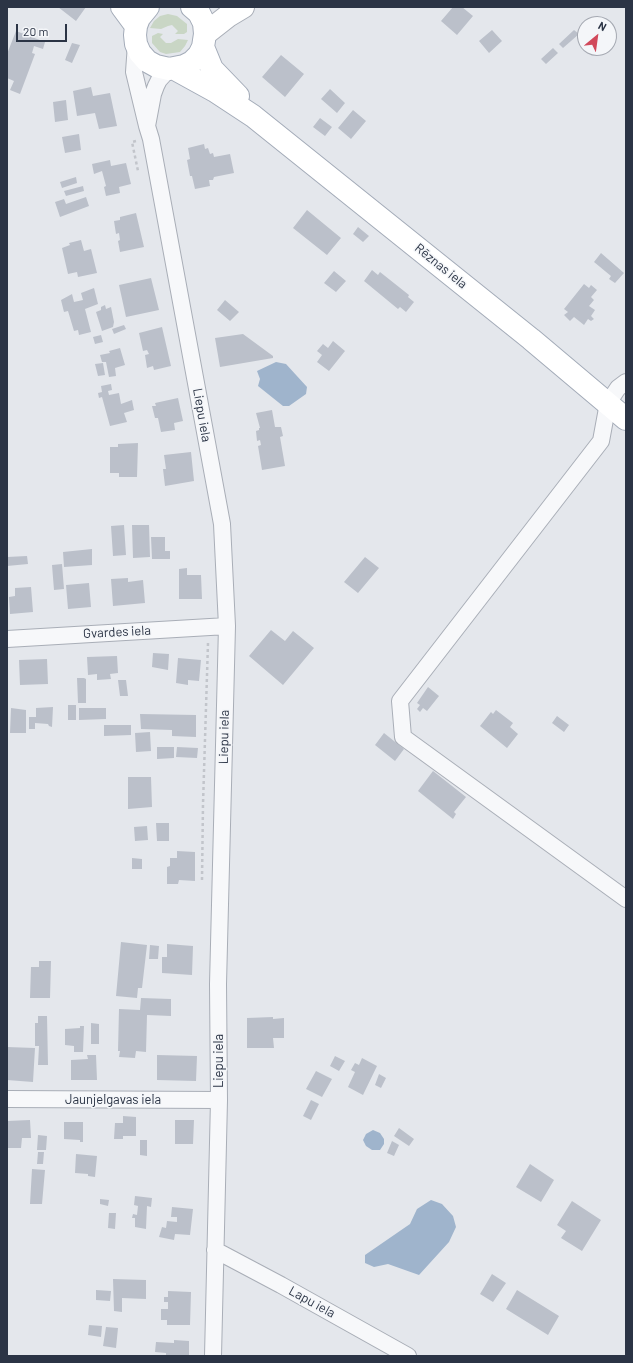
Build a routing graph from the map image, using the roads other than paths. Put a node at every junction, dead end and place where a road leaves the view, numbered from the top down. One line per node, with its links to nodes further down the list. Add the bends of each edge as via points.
1 (122, 7): 5 (main road, Rēznas iela)
2 (148, 7): 5 (main road, via 139,18)
3 (192, 7): 6 (main road, Rēznas iela, via 204,23)
4 (243, 7): 6 (main road, via 228,16)
5 (136, 35): 7 (main road, Rēznas iela, via 140,53 147,61 156,66); 9 (street, Liepu iela, via 134,72)
6 (204, 40): 7 (main road, via 199,55 192,62); 8 (main road, Rēznas iela, via 212,69 241,99)
7 (172, 69): 8 (main road, Rēznas iela); 9 (street, Liepu iela, via 159,80 153,94)
8 (253, 116): 11 (main road, Rēznas iela)
9 (149, 132): 13 (street, Liepu iela, via 222,524)
10 (626, 382): 11 (street, via 618,388)
11 (608, 403): 12 (main road, Rēznas iela); 15 (street, via 601,441 400,701 403,737)
12 (626, 418)
13 (227, 626): 14 (street, Gvardes iela); 17 (street, Liepu iela, via 218,984)
14 (7, 638)
15 (626, 899)
16 (7, 1099): 17 (street, Jaunjelgavas iela)
17 (220, 1100): 18 (street, Liepu iela)
18 (215, 1250): 19 (street, Liepu iela); 20 (street, Lapu iela)
19 (213, 1356)
20 (408, 1356)

